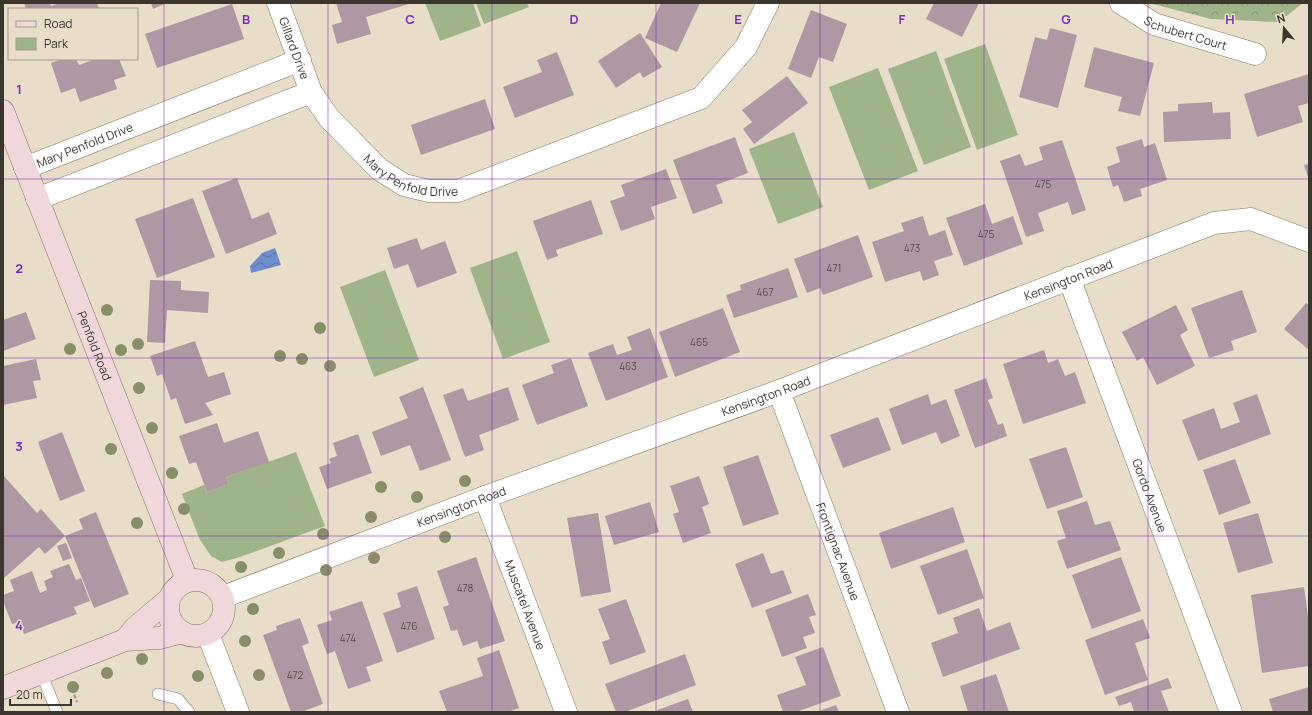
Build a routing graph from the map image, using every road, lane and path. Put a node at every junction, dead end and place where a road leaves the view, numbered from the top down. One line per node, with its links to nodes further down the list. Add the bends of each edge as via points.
1 (278, 3): 5 (street, Gillard Drive)
2 (768, 3): 6 (street, Mary Penfold Drive, via 746,47 701,98 458,191 429,191 404,185 379,169 329,118)
3 (1121, 3): 4 (street, Schubert Court, via 1154,24)
4 (1255, 54)
5 (300, 60): 6 (street, Gillard Drive); 8 (street, Mary Penfold Drive)
6 (311, 92): 9 (street)
7 (3, 111): 8 (main road, Penfold Road)
8 (26, 168): 9 (main road, Penfold Road)
9 (37, 199): 14 (main road, Penfold Road)
10 (1309, 241): 11 (street, Kensington Road, via 1251,219 1214,223)
11 (1069, 278): 12 (street, Kensington Road); 30 (street, Gordo Avenue)
12 (779, 391): 13 (street, Kensington Road); 29 (street, Frontignac Avenue)
13 (485, 497): 15 (street, Kensington Road); 28 (street, Muscatel Avenue)
14 (187, 580): 15 (main road, via 195,579 212,584); 16 (main road, via 178,585)
15 (223, 597): 18 (main road, via 222,618)
16 (168, 600): 17 (main road, via 167,610 170,619); 19 (main road)
17 (182, 632): 18 (main road, via 190,636); 19 (main road, via 159,638)
18 (208, 634): 27 (street)
19 (125, 640): 20 (main road)
20 (41, 673): 21 (main road); 25 (lane)
21 (3, 688)
22 (72, 689): 24 (path)
23 (158, 694): 26 (lane, via 178,699)
24 (77, 702)
25 (57, 712)
26 (190, 712)
27 (238, 712)
28 (566, 712)
29 (898, 712)
30 (1231, 712)

